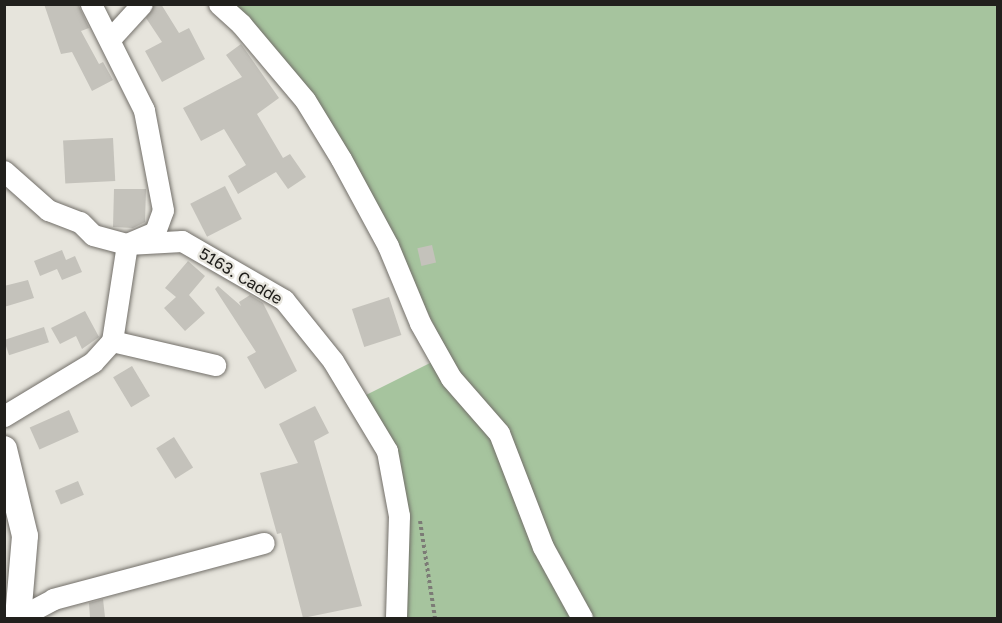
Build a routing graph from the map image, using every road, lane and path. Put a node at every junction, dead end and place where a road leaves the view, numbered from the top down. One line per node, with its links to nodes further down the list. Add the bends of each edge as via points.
1 (91, 4): 4 (street)
2 (142, 4): 4 (street)
3 (219, 4): 15 (street, via 241,24 305,100 341,159 388,246 420,323 446,369 499,433 543,547)
4 (110, 39): 6 (street, via 144,110 163,210 155,232)
5 (4, 171): 6 (street, 5163. Cadde, via 48,210 80,222 93,235)
6 (127, 244): 7 (street); 14 (street, 5163. Cadde, via 182,241 284,300 333,361 387,451 399,516)
7 (112, 341): 8 (street); 9 (street, via 93,362)
8 (215, 365)
9 (4, 416)
10 (4, 449): 13 (street, via 25,536)
11 (264, 543): 13 (street, via 53,599)
12 (4, 618): 13 (street)
13 (18, 618)
14 (396, 618)
15 (582, 618)

